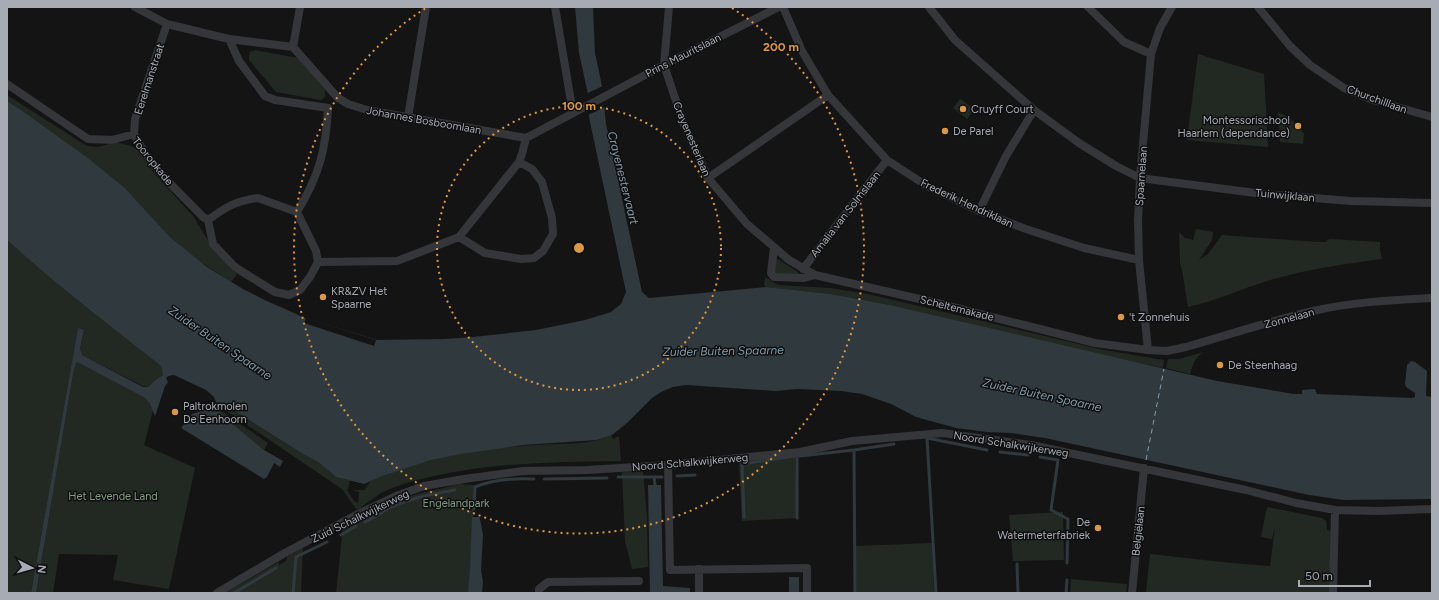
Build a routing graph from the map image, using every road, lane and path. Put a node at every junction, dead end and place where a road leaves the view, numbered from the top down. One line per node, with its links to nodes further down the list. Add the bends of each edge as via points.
1 (135, 7): 12 (street)
2 (300, 7): 14 (street)
3 (426, 7): 23 (street)
4 (555, 7): 22 (street)
5 (669, 7): 16 (street, Crayenesterlaan)
6 (779, 7): 16 (street, Prins Mauritslaan)
7 (782, 7): 18 (street, Frederik Hendriklaan, via 802,51)
8 (929, 7): 21 (street, Tuinwijklaan, via 955,40)
9 (1088, 7): 15 (street, via 1124,42)
10 (1172, 7): 15 (street, Spaarnelaan, via 1160,28)
11 (1258, 7): 24 (street, Churchilllaan, via 1290,46 1310,65 1344,88 1373,100)
12 (167, 24): 13 (street); 25 (street, Eerelmanstraat, via 135,119)
13 (229, 39): 14 (street); 20 (street, via 239,61 266,96 275,100)
14 (293, 47): 19 (street)
15 (1152, 54): 30 (street, Spaarnelaan)
16 (664, 65): 22 (street, Prins Mauritslaan); 29 (street, Crayenesterlaan, via 683,122)
17 (7, 84): 25 (street, Tooropkade, via 88,139 112,140)
18 (828, 95): 27 (street, Frederik Hendriklaan); 29 (street)
19 (338, 98): 20 (street); 23 (street, Johannes Bosboomlaan, via 367,110)
20 (328, 108): 33 (street, via 327,132 320,164 308,194)
21 (1034, 110): 30 (street, Tuinwijklaan, via 1079,143); 32 (street, via 1006,156)
22 (573, 113): 26 (street, Prins Mauritslaan)
23 (408, 117): 26 (street, Johannes Bosboomlaan)
24 (1432, 117)
25 (134, 134): 34 (street, Tooropkade, via 155,166 202,218)
26 (526, 138): 28 (street)
27 (887, 160): 32 (street, Frederik Hendriklaan, via 927,186); 39 (street, Amalia van Solmslaan)
28 (519, 162): 35 (street); 35 (street, via 532,169 542,182 552,218 553,234 543,251 534,258 521,259 485,253)
29 (708, 178): 36 (street, Crayenesterlaan, via 747,224)
30 (1140, 178): 31 (street, Tuinwijklaan, via 1263,194 1351,201); 37 (street, Spaarnelaan)
31 (1432, 203)
32 (979, 211): 37 (street, Frederik Hendriklaan, via 1084,248)
33 (297, 212): 34 (street, via 258,198 227,206); 38 (street, via 316,251)
34 (208, 220): 38 (street, via 213,244 233,265 275,292 289,295 300,290)
35 (459, 237): 38 (street, via 397,260)
36 (774, 247): 39 (street, Scheltemakade); 40 (street, via 771,273 774,277 804,278)
37 (1139, 260): 42 (street, Spaarnelaan)
38 (318, 262)
39 (803, 269): 40 (street, Scheltemakade)
40 (815, 275): 42 (street, Scheltemakade, via 1095,343)
41 (1432, 298): 42 (street, Zonnelaan, via 1388,300 1320,310 1186,347 1166,351)
42 (1148, 350)
43 (668, 465): 44 (street, Noord Schalkwijkerweg, via 800,452 852,442 942,433 1031,445); 45 (street, Noord Schalkwijkerweg); 48 (street, via 670,570)
44 (1144, 468): 47 (street, Noord Schalkwijkerweg); 54 (street, Belgiëlaan)
45 (587, 470): 50 (street, Zuid Schalkwijkerweg, via 524,471 424,486 358,514)
46 (1432, 509): 47 (street, Noord Schalkwijkerweg)
47 (1335, 510): 55 (street)
48 (699, 570): 52 (street); 53 (street, via 807,568)
49 (639, 581): 51 (street, via 548,582 539,589)
50 (217, 593)
51 (539, 593)
52 (700, 593)
53 (807, 593)
54 (1132, 593)
55 (1332, 593)

